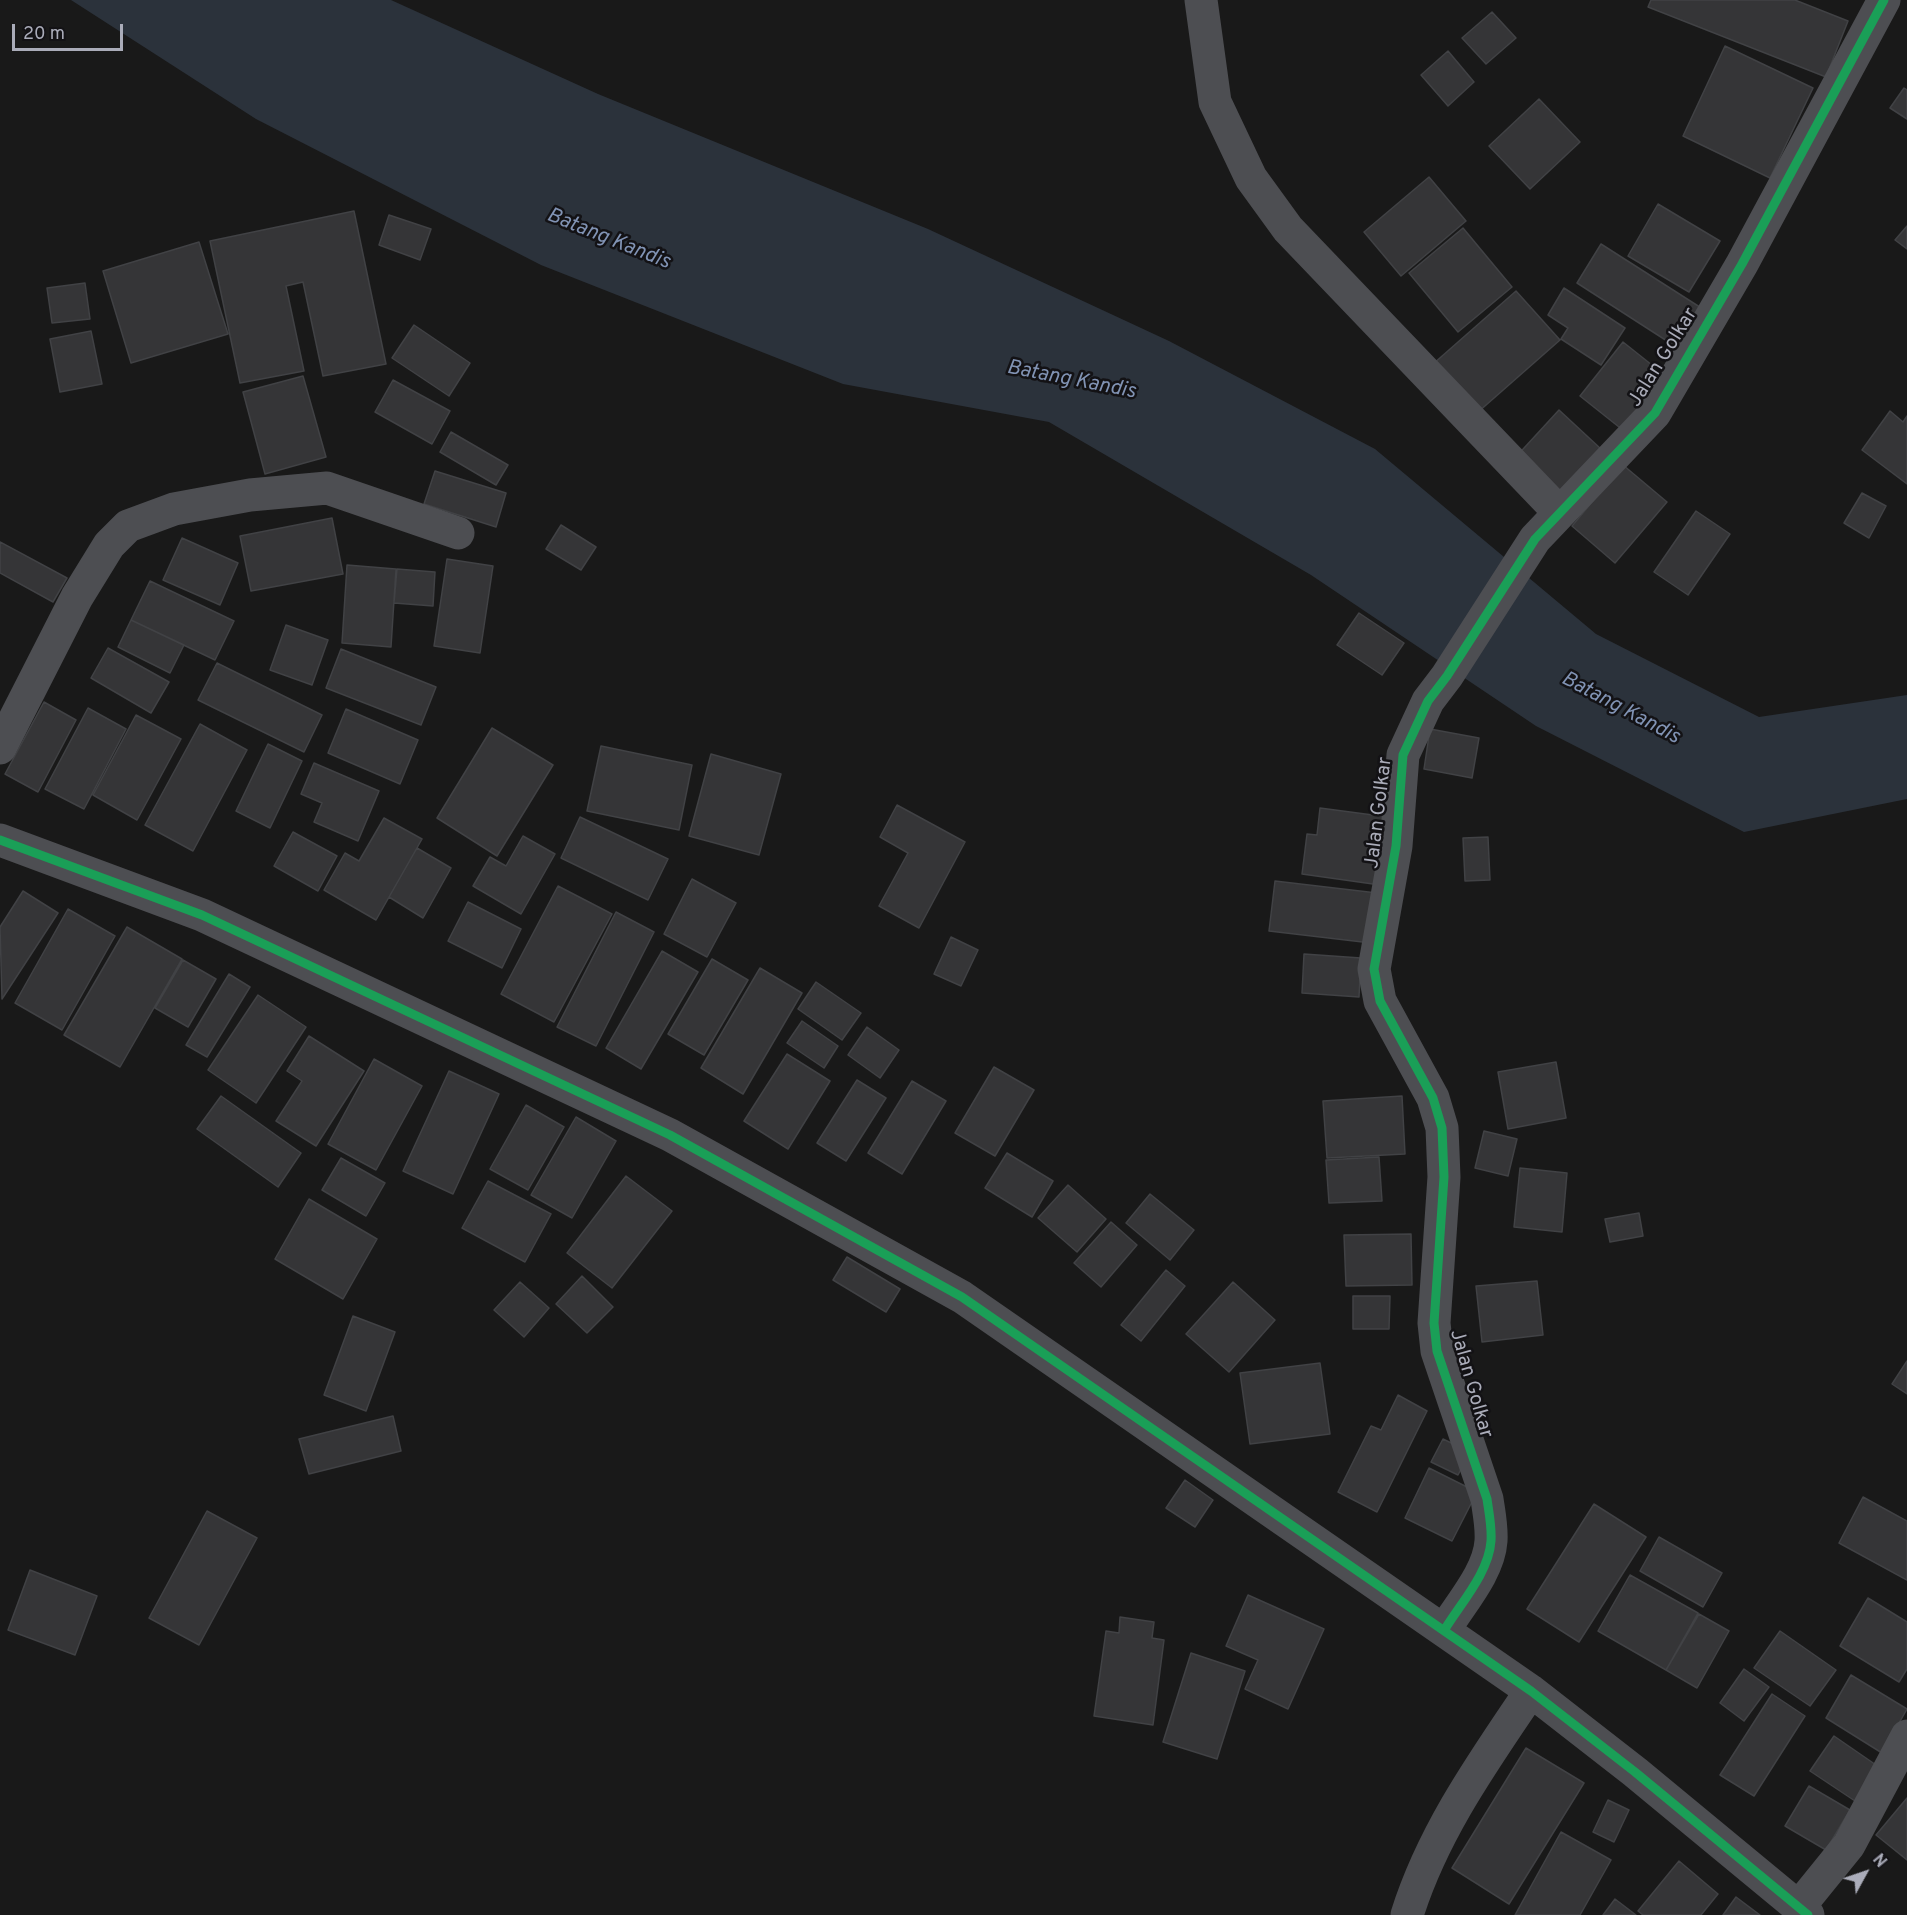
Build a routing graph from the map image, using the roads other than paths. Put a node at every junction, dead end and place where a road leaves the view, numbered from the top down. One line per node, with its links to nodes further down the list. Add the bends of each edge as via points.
1 (1201, 0): 3 (street, via 1215,102 1251,178 1288,229)
2 (1884, 0): 3 (street, Jalan Golkar, via 1742,264 1655,413)
3 (1558, 512): 7 (street, Jalan Golkar, via 1535,538 1428,701 1404,755 1396,846 1374,969 1380,1001 1433,1098 1442,1128 1444,1177 1434,1323 1437,1351 1487,1499 1490,1521 1491,1543 1485,1565)
4 (458, 533): 5 (street, via 327,488 250,495 174,509 128,526 110,545 77,597)
5 (0, 748)
6 (0, 840): 7 (street, via 202,915 681,1141 962,1297)
7 (1445, 1629): 8 (street)
8 (1531, 1691): 10 (street); 11 (street, via 1460,1796 1417,1883)
9 (1907, 1736): 10 (street, via 1849,1845)
10 (1803, 1911)
11 (1407, 1915)

